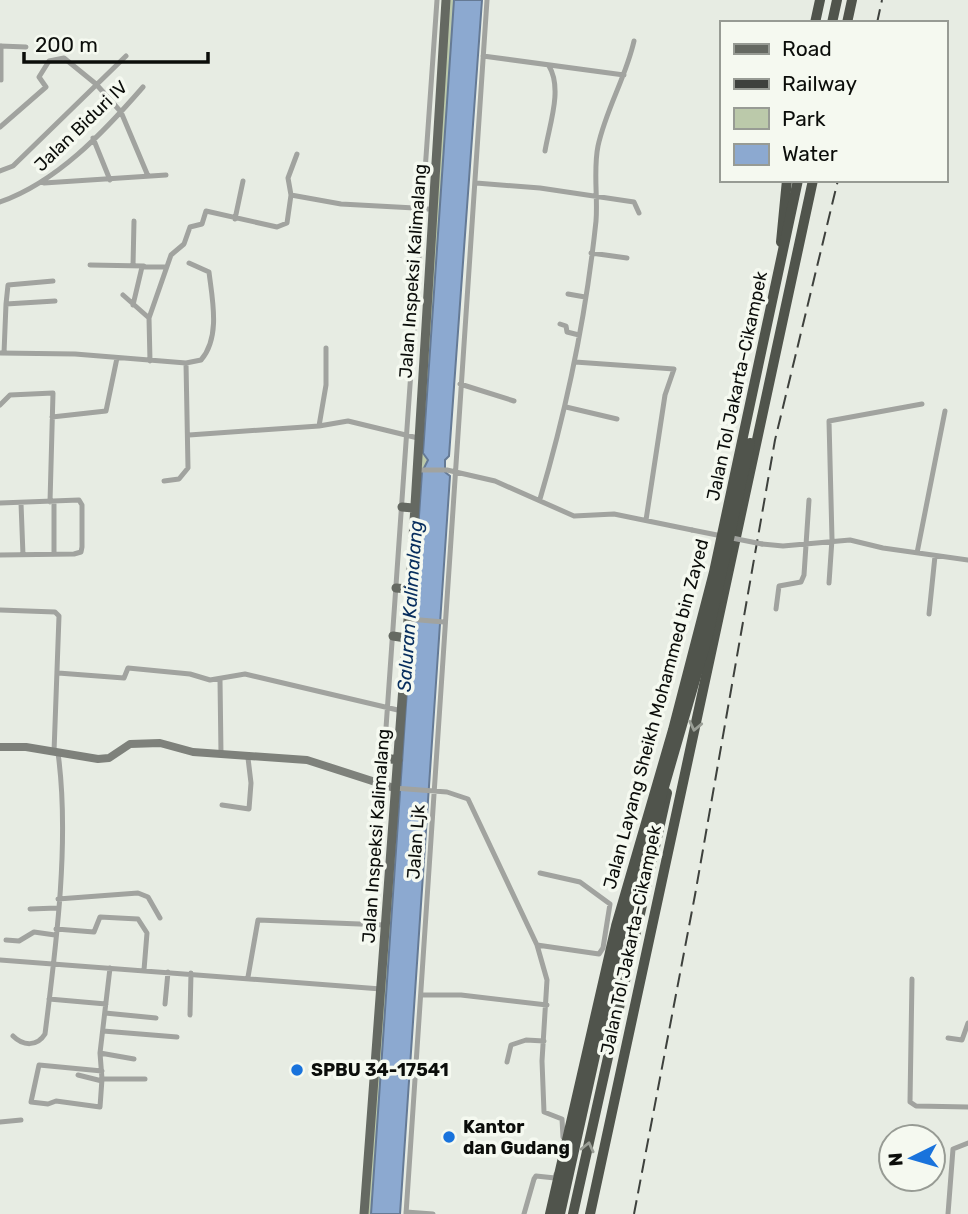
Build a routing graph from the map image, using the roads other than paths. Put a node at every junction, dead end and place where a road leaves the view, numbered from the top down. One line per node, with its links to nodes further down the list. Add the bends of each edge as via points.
1 (437, 0): 42 (street, Jalan Inspeksi Kalimalang)
2 (446, 0): 42 (main road, Jalan Inspeksi Kalimalang)
3 (487, 0): 16 (street, Jalan Ljk)
4 (820, 0): 8 (highway)
5 (836, 0): 9 (highway)
6 (844, 0): 10 (highway)
7 (852, 0): 11 (highway)
8 (815, 21)
9 (831, 21)
10 (839, 21)
11 (847, 21)
12 (634, 40): 18 (street)
13 (0, 46): 14 (street); 19 (street)
14 (26, 47)
15 (126, 56): 20 (street)
16 (483, 56): 17 (street); 38 (street, Jalan Ljk)
17 (549, 66): 18 (street); 25 (street, via 556,84)
18 (624, 75): 40 (street, via 597,149)
19 (1, 80)
20 (96, 84): 22 (street); 23 (street, via 70,60 54,58 40,71 46,87); 27 (street, via 13,166)
21 (143, 86): 22 (street, Jalan Biduri IV)
22 (121, 112): 24 (street, Jalan Biduri IV); 29 (street)
23 (0, 127)
24 (93, 138): 30 (street); 37 (street, Jalan Biduri IV)
25 (545, 151)
26 (297, 154): 39 (street, via 288,178)
27 (0, 172)
28 (166, 175): 29 (street)
29 (148, 176): 30 (street)
30 (110, 180): 37 (street)
31 (243, 181): 44 (street)
32 (787, 182): 50 (highway)
33 (798, 182): 50 (highway, Jalan Tol Jakarta–Cikampek)
34 (798, 182): 173 (highway, Jalan Layang Sheikh Mohammed bin Zayed, bridge, via 715,572 616,926)
35 (805, 182): 174 (highway, Jalan Layang Sheikh Mohammed bin Zayed, bridge, via 708,635 623,929)
36 (813, 182): 176 (highway, Jalan Tol Jakarta–Cikampek, one-way to 176)
37 (44, 183): 41 (street, Jalan Biduri IV)
38 (477, 183): 40 (street); 71 (street, Jalan Ljk)
39 (291, 195): 42 (street, via 341,204); 44 (street, via 285,224 269,226)
40 (596, 195): 43 (street, via 634,202); 46 (street)
41 (0, 202)
42 (427, 209): 81 (street, Jalan Inspeksi Kalimalang); 82 (main road, Jalan Inspeksi Kalimalang)
43 (639, 213)
44 (235, 219): 53 (street, via 206,211 202,224 190,227 184,244)
45 (134, 221): 51 (street)
46 (591, 253): 47 (street); 57 (street)
47 (627, 258)
48 (189, 263): 70 (street, via 209,272 215,300 206,353 201,360)
49 (90, 265): 51 (street)
50 (780, 265): 175 (highway, Jalan Tol Jakarta–Cikampek, one-way to 50, via 712,594)
51 (133, 266): 52 (street)
52 (144, 266): 53 (street); 60 (street)
53 (166, 267): 61 (street)
54 (53, 281): 58 (street, via 10,284)
55 (568, 294): 57 (street)
56 (123, 295): 60 (street)
57 (585, 297): 64 (street)
58 (4, 301): 59 (street); 62 (street)
59 (55, 301)
60 (133, 305): 61 (street)
61 (149, 318): 68 (street)
62 (2, 320): 66 (street)
63 (560, 324): 64 (street)
64 (579, 335): 69 (street)
65 (326, 348): 79 (street, via 327,380)
66 (2, 353): 67 (street)
67 (117, 358): 68 (street); 77 (street, via 106,411)
68 (150, 360): 70 (street)
69 (575, 362): 75 (street); 93 (street, via 674,369 665,395)
70 (186, 363): 80 (street)
71 (460, 384): 72 (street); 84 (street, Jalan Ljk)
72 (514, 401)
73 (922, 404): 94 (street, via 829,421)
74 (0, 405): 77 (street, via 10,395 52,393)
75 (566, 407): 78 (street); 86 (street)
76 (945, 411): 96 (street)
77 (52, 417): 88 (street)
78 (617, 419)
79 (318, 426): 80 (street); 81 (street, via 358,422)
80 (189, 435): 85 (street, via 186,474)
81 (407, 435): 82 (street); 91 (street, Jalan Inspeksi Kalimalang)
82 (418, 438): 83 (main road, Jalan Inspeksi Kalimalang)
83 (416, 470): 84 (street); 92 (main road, Jalan Inspeksi Kalimalang)
84 (450, 471): 86 (street, via 495,481); 109 (street, Jalan Ljk)
85 (164, 481)
86 (540, 499): 93 (street, via 574,516 614,514)
87 (809, 500): 95 (street)
88 (52, 502): 90 (street); 97 (street); 97 (street, via 80,501 82,547 78,553)
89 (0, 503): 90 (street)
90 (21, 503): 99 (street)
91 (402, 507): 92 (main road); 103 (street, Jalan Inspeksi Kalimalang)
92 (413, 508): 104 (main road, Jalan Inspeksi Kalimalang)
93 (646, 520): 95 (street, bridge, via 762,544)
94 (832, 539): 95 (street); 96 (street); 102 (street)
95 (806, 543): 105 (street, via 801,582 779,586)
96 (918, 553): 100 (street)
97 (54, 554): 99 (street)
98 (0, 555): 99 (street)
99 (23, 555)
100 (935, 556): 101 (street); 107 (street)
101 (968, 560)
102 (829, 583)
103 (396, 587): 104 (main road); 110 (street, Jalan Inspeksi Kalimalang)
104 (408, 589): 108 (main road, Jalan Inspeksi Kalimalang)
105 (776, 609)
106 (0, 610): 112 (street, via 57,614)
107 (929, 614)
108 (410, 619): 109 (street); 111 (main road, Jalan Inspeksi Kalimalang)
109 (442, 622): 124 (street, Jalan Ljk)
110 (393, 636): 111 (main road); 114 (street, Jalan Inspeksi Kalimalang)
111 (406, 638): 115 (main road, Jalan Inspeksi Kalimalang)
112 (58, 673): 113 (street, via 124,678 128,668); 117 (street)
113 (220, 680): 114 (street, via 245,674); 118 (street)
114 (388, 709): 115 (street); 120 (street, Jalan Inspeksi Kalimalang)
115 (401, 711): 121 (main road, Jalan Inspeksi Kalimalang)
116 (0, 747): 117 (street)
117 (56, 752): 118 (street, via 109,758 141,741); 127 (street, via 61,795)
118 (221, 754): 119 (street)
119 (248, 758): 122 (street, via 307,760); 125 (street, via 249,808)
120 (384, 758): 121 (main road); 122 (street, Jalan Inspeksi Kalimalang)
121 (398, 760): 123 (main road, Jalan Inspeksi Kalimalang)
122 (383, 785): 123 (street)
123 (397, 788): 124 (street); 131 (main road, Jalan Inspeksi Kalimalang)
124 (431, 790): 134 (street, via 460,795 473,806); 144 (street, Jalan Ljk)
125 (222, 806)
126 (540, 873): 134 (street, via 580,882 610,904 599,954)
127 (58, 899): 128 (street); 130 (street, via 138,893 148,897)
128 (57, 908): 129 (street); 132 (street)
129 (30, 909)
130 (160, 918)
131 (385, 925): 141 (street, via 258,920); 143 (main road, Jalan Inspeksi Kalimalang)
132 (56, 932): 133 (street); 136 (street); 138 (street, via 94,932 100,917 138,919 147,933)
133 (6, 940)
134 (537, 945): 148 (street, via 545,964)
135 (0, 960): 136 (street)
136 (54, 964): 137 (street); 145 (street)
137 (110, 968): 138 (street); 146 (street)
138 (144, 970): 139 (street)
139 (168, 972): 140 (street); 147 (street)
140 (191, 973): 141 (street); 150 (street)
141 (248, 977): 143 (street)
142 (912, 979): 165 (street, via 910,1102)
143 (381, 989): 170 (main road, Jalan Inspeksi Kalimalang)
144 (421, 995): 148 (street); 169 (street, Jalan Ljk)
145 (50, 999): 146 (street); 154 (street, via 43,1038 26,1044)
146 (106, 1004): 149 (street)
147 (165, 1004)
148 (547, 1005): 157 (street)
149 (105, 1013): 151 (street); 153 (street)
150 (190, 1015)
151 (156, 1018)
152 (968, 1023): 156 (street, via 961,1040)
153 (103, 1031): 155 (street); 158 (street)
154 (13, 1036)
155 (177, 1037)
156 (948, 1038)
157 (544, 1041): 160 (street, via 511,1045); 172 (street, via 544,1112 562,1119 564,1132 555,1178 536,1176)
158 (100, 1053): 159 (street); 161 (street)
159 (134, 1059)
160 (507, 1062)
161 (102, 1071): 164 (street); 164 (street, via 39,1065 30,1099 99,1107)
162 (78, 1075): 164 (street)
163 (145, 1079): 164 (street)
164 (102, 1080)
165 (968, 1107)
166 (21, 1120): 167 (street)
167 (0, 1122)
168 (968, 1143): 177 (street, via 953,1149)
169 (406, 1213): 171 (street)
170 (364, 1214)
171 (433, 1214)
172 (524, 1214)
173 (551, 1214)
174 (559, 1214)
175 (573, 1214)
176 (590, 1214)
177 (948, 1214)

